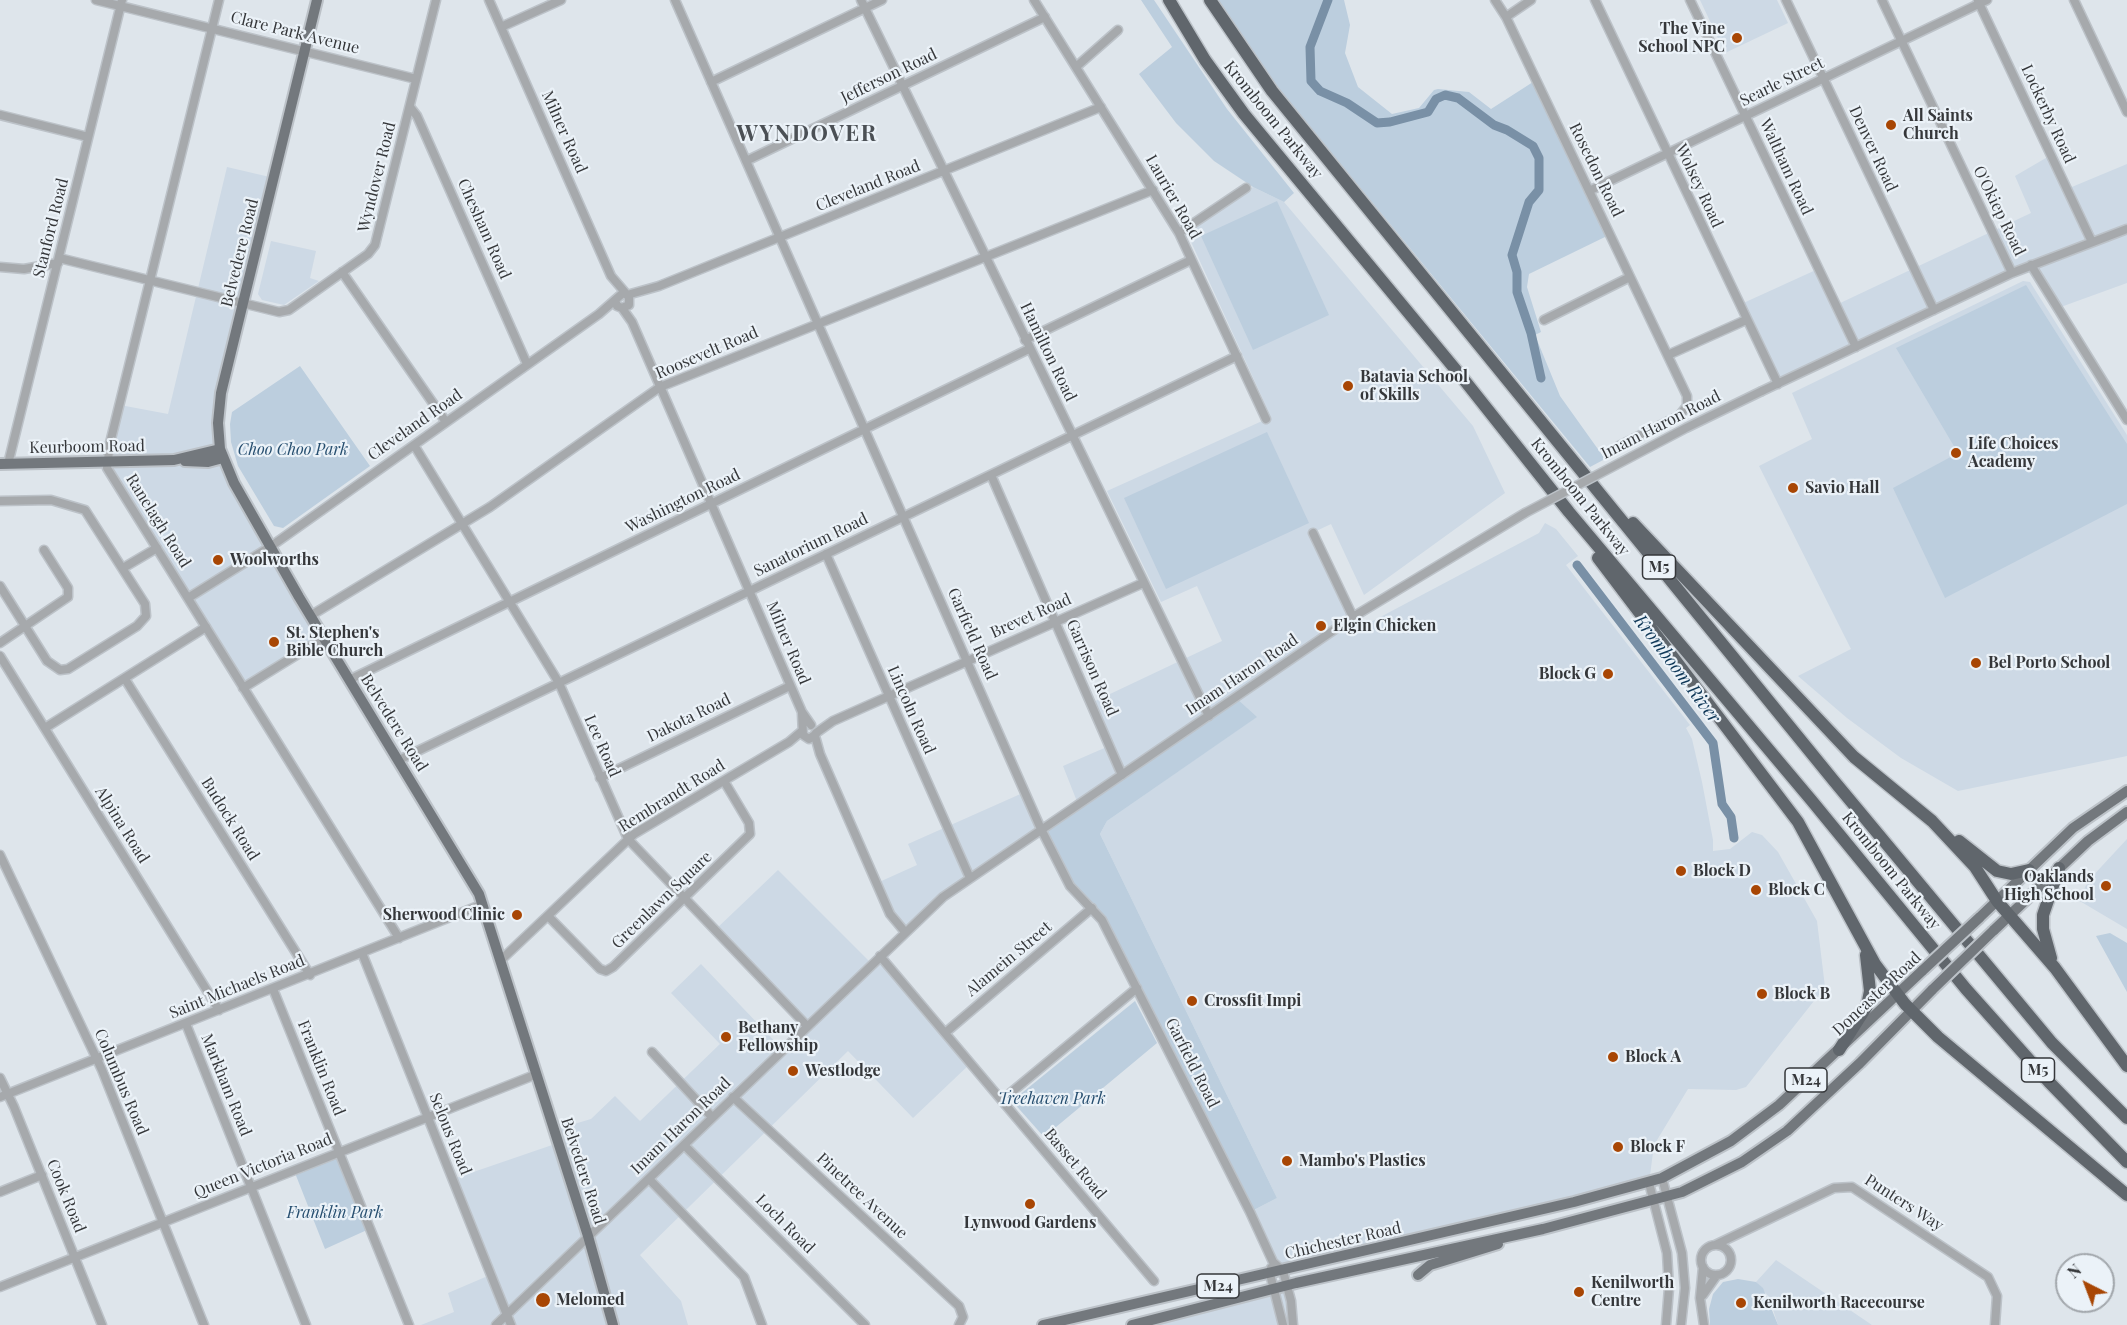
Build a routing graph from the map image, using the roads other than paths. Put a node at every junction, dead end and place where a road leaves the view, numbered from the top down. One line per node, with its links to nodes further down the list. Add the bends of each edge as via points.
1 (96, 0): 20 (street, Clare Park Avenue)
2 (219, 0): 25 (street, Ranelagh Road)
3 (317, 0): 28 (main road, Belvedere Road)
4 (436, 0): 30 (street, Wyndover Road)
5 (489, 0): 24 (street, Milner Road)
6 (561, 0): 24 (street)
7 (882, 0): 21 (street)
8 (1034, 0): 23 (street, Laurier Road)
9 (1169, 0): 87 (highway, Kromboom Parkway / M5, via 1244,114)
10 (1210, 0): 80 (highway, Kromboom Parkway / M5, via 1272,91)
11 (1495, 0): 22 (street, Rosedon Road)
12 (1531, 0): 22 (street)
13 (1595, 0): 40 (street, Wolsey Road)
14 (1690, 0): 38 (street, Waltham Road)
15 (1786, 0): 31 (street, Denver Road)
16 (1882, 0): 27 (street, O'Okiep Road)
17 (2074, 0): 36 (street)
18 (678, 1): 32 (street, Garfield Road)
19 (1982, 1): 27 (street, Searle Street); 49 (street, Lockerby Road)
20 (121, 3): 25 (street, Clare Park Avenue); 39 (street, Stanford Road)
21 (863, 4): 32 (street); 33 (street, Hamilton Road)
22 (1506, 16): 45 (street, Rosedon Road)
23 (1045, 17): 29 (street, Laurier Road); 33 (street, Jefferson Road)
24 (501, 27): 59 (street, Milner Road)
25 (212, 28): 28 (street, Clare Park Avenue); 58 (street, Ranelagh Road)
26 (1118, 30): 29 (street)
27 (1901, 41): 31 (street, Searle Street); 56 (street, O'Okiep Road)
28 (304, 51): 30 (street, Clare Park Avenue); 60 (main road, Belvedere Road)
29 (1076, 67): 35 (street, Laurier Road)
30 (416, 79): 34 (street, Wyndover Road)
31 (1823, 79): 38 (street, Searle Street); 61 (street, Denver Road)
32 (711, 82): 41 (street, Garfield Road)
33 (903, 87): 41 (street, Jefferson Road); 42 (street, Hamilton Road)
34 (410, 107): 55 (street, Wyndover Road, via 375,245); 70 (street, Chesham Road)
35 (1101, 107): 42 (street, Cleveland Road); 44 (street, Laurier Road)
36 (2127, 112)
37 (0, 115): 39 (street)
38 (1746, 117): 40 (street, Searle Street); 66 (street, Waltham Road)
39 (88, 137): 51 (street, Stanford Road)
40 (1668, 154): 45 (street, Searle Street); 63 (street, Wolsey Road)
41 (746, 161): 48 (street, Garfield Road)
42 (944, 171): 48 (street, Cleveland Road); 50 (street, Hamilton Road)
43 (1246, 188): 47 (street)
44 (1153, 190): 47 (street, Laurier Road); 50 (street, Roosevelt Road)
45 (1589, 191): 57 (street, Rosedon Road)
46 (2127, 229): 49 (street, Imam Haron Road)
47 (1179, 233): 52 (street, Laurier Road)
48 (780, 237): 59 (street, Cleveland Road); 64 (street, Garfield Road)
49 (2092, 242): 53 (street, Imam Haron Road)
50 (985, 257): 64 (street, Roosevelt Road); 65 (street, Hamilton Road)
51 (58, 260): 54 (street, via 24,269); 58 (street, Wyndover Road); 83 (street, Stanford Road)
52 (1191, 260): 65 (street); 69 (street, Laurier Road)
53 (2031, 265): 56 (street, Imam Haron Road); 74 (street)
54 (0, 267)
55 (342, 272): 60 (street, Wyndover Road, via 285,312); 75 (street)
56 (2012, 273): 61 (street, Imam Haron Road)
57 (1630, 277): 62 (street); 68 (street, Rosedon Road)
58 (151, 280): 60 (street, Wyndover Road); 82 (street, Ranelagh Road)
59 (622, 301): 70 (street, Cleveland Road); 72 (street, Milner Road)
60 (243, 303): 81 (main road, Belvedere Road, via 219,401)
61 (1934, 310): 66 (street, Imam Haron Road)
62 (1544, 320)
63 (1746, 320): 68 (street); 71 (street, Wolsey Road)
64 (818, 324): 72 (street, Roosevelt Road); 76 (street, Garfield Road)
65 (1025, 340): 67 (street, Hamilton Road)
66 (1856, 347): 71 (street, Imam Haron Road)
67 (1029, 349): 76 (street, Washington Road); 77 (street, Hamilton Road)
68 (1668, 355): 79 (street, Rosedon Road, via 1687,396 1685,410)
69 (1237, 356): 73 (street, Laurier Road); 77 (street, Sanatorium Road)
70 (527, 364): 75 (street, Cleveland Road)
71 (1778, 384): 102 (street, Imam Haron Road, bridge, via 1624,459 1525,513)
72 (660, 387): 86 (street, Milner Road); 89 (street, Roosevelt Road)
73 (1266, 419)
74 (2127, 420)
75 (446, 422): 78 (street, Cleveland Road)
76 (865, 429): 86 (street, Washington Road); 88 (street, Garfield Road)
77 (1072, 436): 84 (street, Sanatorium Road); 96 (street, Hamilton Road)
78 (414, 445): 89 (street, Lee Road); 92 (street, Cleveland Road)
79 (1619, 446)
80 (1565, 448): 125 (highway, via 1854,757); 165 (highway, Kromboom Parkway / M5, via 1583,475 1988,968 2052,1042)
81 (222, 454): 82 (main road, Keurboom Road, via 176,460); 92 (main road, Belvedere Road)
82 (107, 461): 83 (main road, Keurboom Road); 91 (street, Ranelagh Road, via 107,468)
83 (4, 464)
84 (991, 475): 88 (street, Sanatorium Road); 103 (street, Garrison Road)
85 (0, 501): 95 (street, via 51,500 86,510)
86 (711, 504): 98 (street, Milner Road); 100 (street, Washington Road)
87 (1569, 512): 139 (highway, via 1610,574 1798,822); 168 (highway, Kromboom Parkway / M5, via 1966,989)
88 (904, 517): 94 (street, Sanatorium Road); 109 (street, Garfield Road)
89 (462, 524): 100 (street, Lee Road); 101 (street, Roosevelt Road)
90 (1313, 532): 102 (street)
91 (155, 546): 95 (street); 99 (street, Ranelagh Road)
92 (270, 547): 99 (street, Cleveland Road); 101 (main road, Belvedere Road)
93 (44, 550): 104 (street, via 68,588 68,597)
94 (826, 554): 98 (street, Sanatorium Road); 115 (street, Lincoln Road)
95 (122, 566): 104 (street, via 145,604 146,616 137,626 68,669 57,670)
96 (1143, 583): 103 (street, Brevet Road); 116 (street, Hamilton Road)
97 (0, 586): 104 (street)
98 (749, 591): 112 (street, Sanatorium Road); 113 (street, Milner Road)
99 (188, 598): 105 (street, Ranelagh Road)
100 (509, 602): 111 (street, Washington Road); 112 (street, Lee Road)
101 (310, 616): 106 (main road, Belvedere Road)
102 (1353, 617): 116 (street, Imam Haron Road)
103 (1056, 622): 109 (street, Brevet Road); 120 (street, Garrison Road)
104 (25, 627): 107 (street)
105 (206, 627): 110 (street); 114 (street, Ranelagh Road)
106 (324, 638): 111 (main road, Belvedere Road); 114 (street)
107 (0, 643)
108 (0, 656): 117 (street, Alpina Road)
109 (967, 661): 115 (street, Brevet Road); 126 (street, Garfield Road)
110 (125, 679): 117 (street); 145 (street, Budock Road)
111 (349, 680): 119 (main road, Belvedere Road)
112 (558, 683): 119 (street, Sanatorium Road); 121 (street, Lee Road)
113 (790, 686): 118 (street, Milner Road); 121 (street, Dakota Road)
114 (243, 688): 140 (street, Ranelagh Road)
115 (889, 696): 118 (street, Brevet Road); 131 (street, Lincoln Road)
116 (1209, 716): 120 (street, Imam Haron Road)
117 (45, 728): 149 (street, Alpina Road)
118 (809, 732): 122 (street, Rembrandt Road); 138 (street, Milner Road, via 890,914)
119 (399, 760): 134 (main road, Belvedere Road)
120 (1122, 775): 126 (street, Imam Haron Road)
121 (600, 778): 127 (street, Lee Road)
122 (724, 781): 127 (street, Rembrandt Road); 132 (street, Greenlawn Square, via 749,823 750,834)
123 (2127, 791): 130 (main road, Doncaster Road / M24, via 2073,828)
124 (2127, 812): 129 (main road, M24)
125 (1932, 821): 130 (highway, via 1997,871 2012,874); 133 (highway, via 1976,867)
126 (1041, 830): 131 (street, Imam Haron Road); 135 (street, Garfield Road, via 1070,886)
127 (628, 839): 132 (street, Lee Road); 137 (street, Rembrandt Road)
128 (0, 855): 156 (street, Columbus Road)
129 (2059, 868): 136 (main road, M24); 144 (highway, via 2043,915 2045,940)
130 (2029, 870): 133 (main road, Doncaster Road / M24)
131 (970, 878): 138 (street, Imam Haron Road)
132 (685, 898): 137 (street, Greenlawn Square, via 606,971); 152 (street, Lee Road)
133 (1997, 901): 136 (highway); 148 (main road, Doncaster Road / M24, bridge)
134 (483, 904): 140 (street, Saint Michaels Road); 143 (main road, Belvedere Road)
135 (1092, 908): 146 (street, Garfield Road); 153 (street, Alamein Street)
136 (2010, 914): 144 (highway); 150 (main road, M24, bridge)
137 (548, 916): 143 (street, Rembrandt Road)
138 (905, 932): 142 (street, Imam Haron Road)
139 (1860, 937): 148 (highway); 154 (highway, via 1869,974 1869,999)
140 (399, 938): 141 (street, Saint Michaels Road)
141 (362, 953): 145 (street, Saint Michaels Road); 163 (street, Selous Road)
142 (880, 956): 152 (street, Imam Haron Road); 153 (street, Basset Road)
143 (501, 960): 158 (main road, Belvedere Road)
144 (2055, 968): 157 (highway)
145 (310, 975): 147 (street, Saint Michaels Road)
146 (1137, 988): 162 (street); 185 (street, Garfield Road)
147 (273, 989): 149 (street, Saint Michaels Road); 167 (street, Franklin Road)
148 (1898, 994): 150 (highway); 154 (main road, Doncaster Road / M24)
149 (219, 1010): 151 (street, Saint Michaels Road)
150 (1911, 1012): 175 (highway); 176 (main road, M24, via 1787,1131 1742,1162)
151 (186, 1024): 156 (street, Saint Michaels Road); 173 (street, Markham Road)
152 (807, 1026): 161 (street, Imam Haron Road)
153 (945, 1033): 162 (street, Basset Road)
154 (1839, 1050): 170 (main road, Doncaster Road / M24, via 1750,1128)
155 (652, 1052): 164 (street)
156 (96, 1059): 160 (street, Saint Michaels Road); 178 (street, Columbus Road)
157 (2127, 1066)
158 (537, 1074): 163 (street, Queen Victoria Road); 180 (main road, Belvedere Road)
159 (0, 1078): 160 (street, Cook Road)
160 (4, 1096): 169 (street, Cook Road)
161 (733, 1097): 164 (street, Imam Haron Road); 197 (street, Pinetree Avenue, via 959,1306)
162 (1002, 1100): 191 (street, Basset Road)
163 (427, 1117): 167 (street, Queen Victoria Road); 196 (street, Selous Road)
164 (712, 1117): 166 (street, Imam Haron Road)
165 (2127, 1118)
166 (684, 1145): 171 (street, Imam Haron Road); 206 (street, Loch Road)
167 (339, 1153): 173 (street, Queen Victoria Road); 201 (street, Franklin Road)
168 (2127, 1162)
169 (42, 1175): 174 (street); 184 (street, Cook Road)
170 (1662, 1178): 172 (main road, Doncaster Road / M24); 176 (street)
171 (649, 1179): 180 (street, Imam Haron Road); 205 (street, via 744,1277)
172 (1649, 1183): 177 (street); 187 (main road, Chichester Road / M24)
173 (250, 1188): 178 (street, Queen Victoria Road); 200 (street, Markham Road)
174 (0, 1191)
175 (2127, 1195)
176 (1668, 1197): 177 (main road, M24); 212 (street, via 1682,1253 1685,1288)
177 (1654, 1202): 181 (main road, Chichester Road / M24); 211 (street, via 1669,1266)
178 (163, 1222): 184 (street, Queen Victoria Road); 199 (street, Columbus Road)
179 (1752, 1228): 182 (street, Punters Way); 183 (street, Punters Way); 214 (street, Punters Way, via 1834,1188 1852,1187 1988,1277 1997,1296)
180 (588, 1236): 196 (street, Imam Haron Road); 204 (main road, Belvedere Road)
181 (1504, 1237): 189 (main road, via 1495,1246 1430,1265); 192 (main road, Chichester Road / M24)
182 (1715, 1245): 183 (street); 186 (street, via 1704,1250)
183 (1729, 1253): 190 (street, Punters Way, via 1727,1270)
184 (74, 1258): 193 (street, Queen Victoria Road); 198 (street, Cook Road)
185 (1273, 1262): 187 (street, Garfield Road); 188 (street)
186 (1702, 1267): 190 (street); 195 (street)
187 (1283, 1271): 188 (main road, Chichester Road / M24); 192 (street)
188 (1270, 1274): 194 (street); 207 (main road, Chichester Road / M24)
189 (1418, 1275)
190 (1717, 1275): 195 (street, Punters Way, via 1707,1287)
191 (1154, 1281)
192 (1287, 1286): 194 (main road, Chichester Road / M24); 210 (street)
193 (0, 1287)
194 (1275, 1289): 208 (main road, Chichester Road / M24); 209 (street)
195 (1702, 1305): 213 (street)
196 (507, 1314): 202 (street, Imam Haron Road); 203 (street, Selous Road)
197 (961, 1323)
198 (102, 1325)
199 (204, 1325)
200 (306, 1325)
201 (409, 1325)
202 (496, 1325)
203 (511, 1325)
204 (613, 1325)
205 (762, 1325)
206 (865, 1325)
207 (1043, 1325)
208 (1132, 1325)
209 (1282, 1325)
210 (1293, 1325)
211 (1666, 1325)
212 (1681, 1325)
213 (1704, 1325)
214 (1995, 1325)

